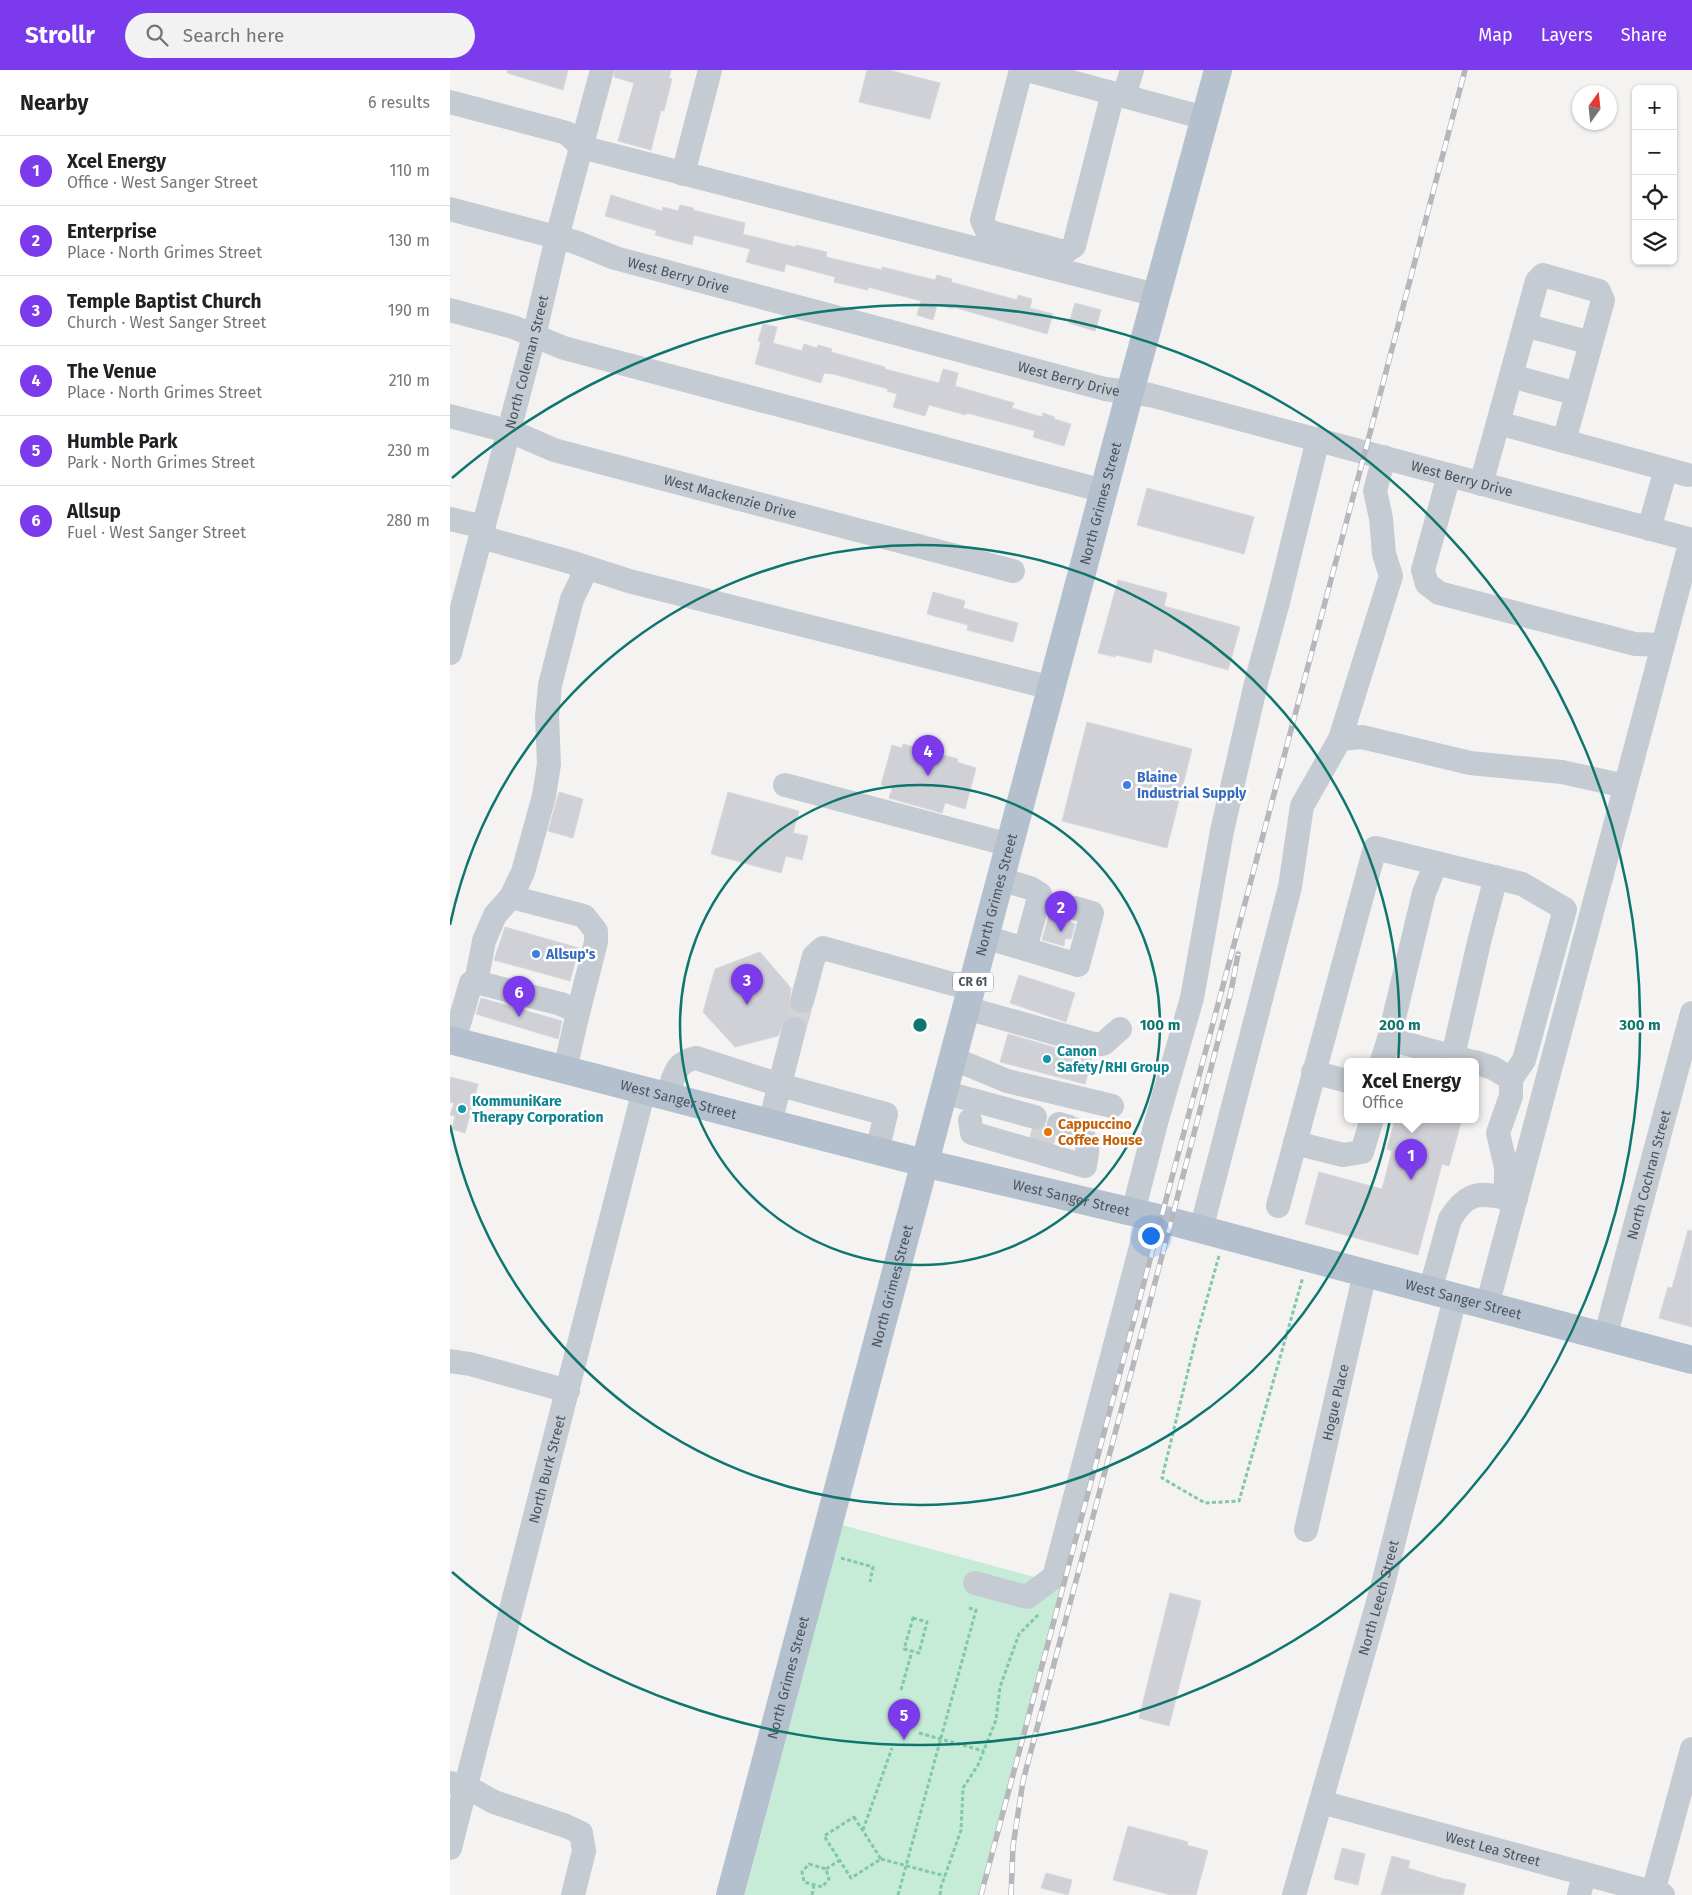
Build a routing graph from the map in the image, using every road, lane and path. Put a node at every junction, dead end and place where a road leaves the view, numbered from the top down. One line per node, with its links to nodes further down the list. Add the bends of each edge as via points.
1 (602, 70): 11 (street, North Coleman Street)
2 (710, 70): 12 (street)
3 (1022, 70): 8 (street, via 982,220 987,230 1065,252 1074,246)
4 (1027, 70): 7 (street)
5 (1132, 70): 8 (street)
6 (1218, 70): 10 (main road, North Grimes Street / CR 61)
7 (1069, 75): 8 (street)
8 (1119, 95): 10 (street)
9 (450, 102): 11 (street, via 567,132)
10 (1205, 118): 15 (main road, North Grimes Street / CR 61)
11 (582, 147): 12 (street); 14 (street, North Coleman Street)
12 (683, 174): 15 (street)
13 (450, 209): 14 (street, West Berry Drive)
14 (557, 238): 18 (street, North Coleman Street); 21 (street, West Berry Drive, via 615,258 1104,389)
15 (1156, 295): 21 (main road, North Grimes Street / CR 61)
16 (450, 310): 18 (street)
17 (1525, 325): 19 (street); 19 (street, via 1537,281 1544,276 1553,278 1599,291 1603,300); 20 (street)
18 (534, 336): 25 (street, North Coleman Street); 31 (street, via 564,348)
19 (1591, 342): 22 (street)
20 (1511, 376): 22 (street); 24 (street)
21 (1130, 392): 26 (street, West Berry Drive); 31 (main road, North Grimes Street / CR 61)
22 (1577, 394): 27 (street)
23 (450, 416): 25 (street, West Mackenzie Drive)
24 (1498, 423): 27 (street); 30 (street)
25 (508, 431): 34 (street, North Coleman Street); 37 (street, West Mackenzie Drive, via 554,450)
26 (1318, 439): 28 (street, West Berry Drive); 85 (street, via 1224,822 1192,998 1156,1123)
27 (1564, 442): 33 (street, via 1677,472)
28 (1384, 457): 29 (street, West Berry Drive); 42 (street, via 1375,491 1384,554 1391,576)
29 (1449, 475): 30 (street, West Berry Drive); 39 (street, via 1422,570 1427,584 1439,594 1616,640)
30 (1481, 484): 33 (street, West Berry Drive)
31 (1104, 491): 41 (main road, North Grimes Street / CR 61)
32 (450, 519): 34 (street)
33 (1649, 529): 35 (street, West Berry Drive)
34 (482, 532): 36 (street); 38 (street, North Coleman Street)
35 (1692, 540): 39 (street)
36 (587, 568): 41 (street, via 629,582); 49 (street, via 572,598 550,685 544,796 523,872)
37 (1013, 571)
38 (454, 626): 40 (street, North Coleman Street)
39 (1662, 645): 44 (street)
40 (450, 653)
41 (1052, 688): 45 (main road, North Grimes Street / CR 61)
42 (1340, 739): 44 (street, via 1362,737 1470,762 1562,772); 86 (street, via 1302,806 1290,887)
43 (785, 784): 45 (street)
44 (1625, 786): 83 (street)
45 (1010, 845): 48 (main road, North Grimes Street / CR 61)
46 (1436, 863): 47 (street); 61 (street, via 1424,893); 67 (street, via 1375,848)
47 (1496, 877): 64 (street, via 1480,938); 68 (street, via 1522,884 1565,909 1524,1060)
48 (1000, 879): 51 (main road, North Grimes Street / CR 61); 52 (street, via 1040,894)
49 (511, 897): 53 (street, via 495,915 484,941); 57 (street, via 584,916 596,931)
50 (1075, 908): 52 (street, via 1092,913 1078,965)
51 (985, 937): 52 (street); 54 (main road, North Grimes Street / CR 61)
52 (1025, 949)
53 (476, 982): 57 (street, via 560,1004 574,1010); 60 (street, via 471,984 467,993)
54 (968, 998): 55 (street, via 823,948 814,956); 59 (street, via 1094,1044 1103,1044); 62 (main road, North Grimes Street / CR 61)
55 (802, 1001)
56 (1692, 1013): 91 (street, North Cochran Street)
57 (577, 1017): 66 (street)
58 (794, 1029): 70 (street)
59 (1120, 1029)
60 (452, 1041): 66 (main road, West Sanger Street)
61 (1386, 1050): 63 (street)
62 (952, 1058): 72 (main road, North Grimes Street / CR 61); 73 (street, via 1007,1080)
63 (1450, 1058)
64 (1466, 1058)
65 (1479, 1064): 68 (street)
66 (566, 1069): 71 (main road, West Sanger Street)
67 (1313, 1072): 69 (street); 78 (street)
68 (1511, 1079): 83 (street, via 1511,1096 1498,1133)
69 (1344, 1080)
70 (780, 1085): 71 (street, North Burk Street, via 696,1058 677,1068); 75 (street); 79 (street, North Burk Street, via 886,1114)
71 (656, 1093): 75 (main road, West Sanger Street); 94 (street, North Burk Street)
72 (940, 1104): 74 (street); 74 (street, via 1033,1126); 81 (main road, North Grimes Street / CR 61)
73 (1112, 1106)
74 (970, 1120): 80 (street, via 972,1133)
75 (770, 1123): 79 (main road, West Sanger Street)
76 (1371, 1123): 78 (street, via 1362,1152 1343,1155)
77 (1057, 1132): 80 (street, via 1080,1152)
78 (1295, 1143): 84 (street)
79 (877, 1151): 81 (main road, West Sanger Street)
80 (1085, 1163): 82 (street)
81 (924, 1164): 82 (main road, West Sanger Street); 121 (main road, North Grimes Street / CR 61)
82 (1078, 1198): 85 (main road, West Sanger Street)
83 (1510, 1198): 89 (street, North Leech Street, via 1482,1193 1469,1198 1450,1219); 90 (street)
84 (1278, 1206)
85 (1141, 1214): 86 (main road, West Sanger Street); 98 (street, via 1054,1577 1028,1597)
86 (1212, 1233): 87 (main road, West Sanger Street); 87 (path, via 1197,1334 1162,1478 1205,1503 1239,1501)
87 (1309, 1258): 88 (main road, West Sanger Street)
88 (1365, 1273): 89 (main road, West Sanger Street); 95 (street, Hogue Place)
89 (1443, 1295): 90 (main road, West Sanger Street); 109 (street, North Leech Street, via 1382,1588)
90 (1487, 1306): 91 (main road, West Sanger Street)
91 (1605, 1338): 92 (main road, West Sanger Street)
92 (1692, 1360)
93 (450, 1361): 94 (street)
94 (568, 1391): 108 (street, North Burk Street)
95 (1306, 1530)
96 (840, 1558): 97 (path, via 874,1567)
97 (870, 1582)
98 (975, 1583)
99 (969, 1608): 104 (path, via 976,1610)
100 (1044, 1609): 107 (path, via 1019,1634 1000,1687 996,1720)
101 (912, 1651): 101 (path, via 919,1653 927,1622 912,1618 904,1649); 102 (path)
102 (901, 1690)
103 (919, 1733): 104 (path)
104 (941, 1739): 107 (path); 114 (path)
105 (892, 1748): 110 (path)
106 (1692, 1749): 119 (street)
107 (984, 1751): 116 (path, via 963,1788 961,1830)
108 (458, 1785): 111 (street, North Burk Street); 120 (street, via 494,1802 581,1833 584,1851)
109 (1321, 1802): 117 (street, West Lea Street); 125 (street, North Leech Street)
110 (862, 1831): 112 (path); 113 (path, via 854,1817 824,1836)
111 (450, 1848)
112 (881, 1859): 113 (path, via 851,1878); 114 (path)
113 (840, 1860): 115 (path)
114 (906, 1866): 116 (path); 123 (path)
115 (826, 1869): 118 (path, via 829,1879 822,1887); 118 (path, via 809,1864 802,1872 804,1882)
116 (945, 1876): 124 (path)
117 (1582, 1884): 119 (street, West Lea Street)
118 (814, 1885): 122 (path)
119 (1658, 1894)
120 (573, 1895)
121 (730, 1895)
122 (812, 1895)
123 (898, 1895)
124 (940, 1895)
125 (1294, 1895)

